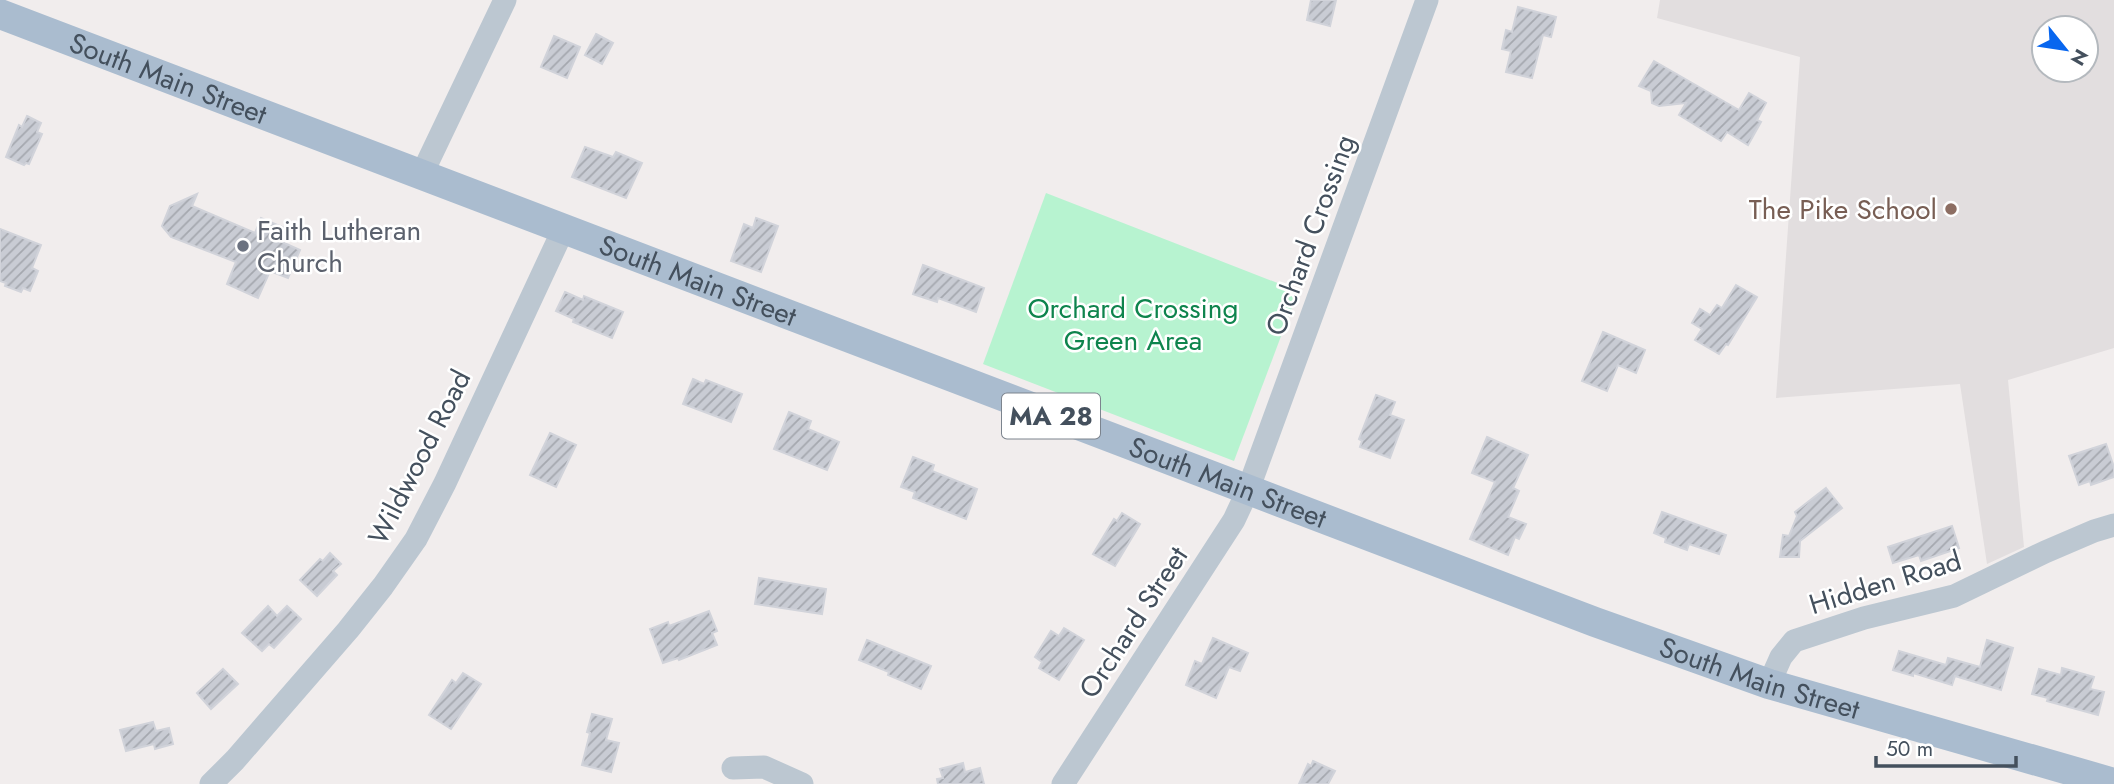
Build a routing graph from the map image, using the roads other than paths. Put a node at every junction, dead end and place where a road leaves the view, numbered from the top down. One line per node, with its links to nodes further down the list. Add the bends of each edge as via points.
1 (6, 0): 4 (street)
2 (505, 0): 5 (street)
3 (1427, 0): 7 (street, Orchard Crossing)
4 (0, 14): 5 (main road, South Main Street / MA 28)
5 (421, 176): 6 (main road, South Main Street / MA 28)
6 (563, 230): 7 (main road, South Main Street / MA 28); 12 (street, Wildwood Road, via 416,539 348,630)
7 (1248, 490): 9 (main road, South Main Street / MA 28); 14 (street, Orchard Street, via 1234,520)
8 (2114, 525): 9 (street, Hidden Road, via 1954,596 1794,641)
9 (1769, 684): 11 (main road, South Main Street / MA 28)
10 (733, 768): 13 (street, via 764,766)
11 (2114, 783)
12 (211, 784)
13 (802, 784)
14 (1063, 784)

